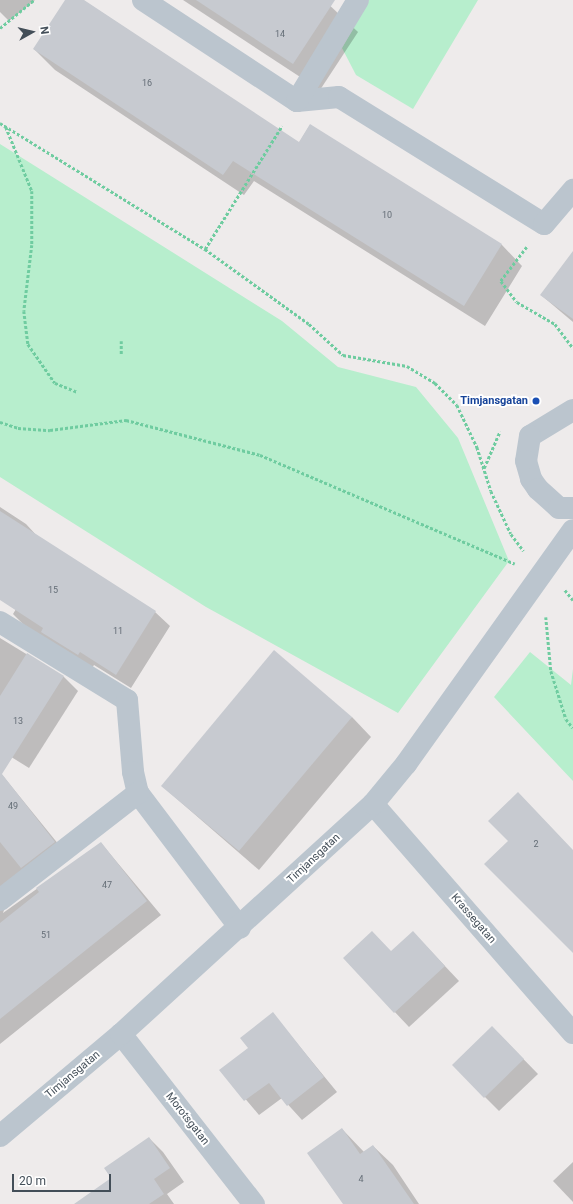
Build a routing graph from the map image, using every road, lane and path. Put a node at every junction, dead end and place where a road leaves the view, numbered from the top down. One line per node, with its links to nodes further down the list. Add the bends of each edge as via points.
1 (34, 0): 4 (path)
2 (143, 0): 5 (street)
3 (358, 0): 5 (street)
4 (0, 28)
5 (298, 101): 9 (street, via 339,97); 10 (path)
6 (0, 123): 7 (path)
7 (6, 127): 10 (path); 14 (path, via 32,192 32,245 24,311 28,344 55,383)
8 (573, 190): 9 (street)
9 (544, 224): 12 (path, via 501,281 517,302 555,324)
10 (205, 249): 18 (path, via 309,324 343,355 407,366 435,383 457,405)
11 (122, 341): 13 (path)
12 (573, 348)
13 (121, 354)
14 (77, 392)
15 (573, 410): 19 (street, via 530,436 526,461 531,479 538,489 559,508)
16 (0, 422): 21 (path, via 18,428 50,430 126,420 260,454)
17 (503, 427): 18 (path)
18 (484, 469): 21 (path, via 511,534)
19 (573, 508)
20 (573, 530): 21 (street, Timjansgatan)
21 (542, 575): 23 (path, via 551,671 566,719); 25 (street, Timjansgatan, via 406,764)
22 (0, 622): 24 (street, via 128,700 132,772)
23 (573, 728)
24 (138, 793): 26 (street); 27 (street)
25 (373, 804): 27 (street, Timjansgatan); 28 (street, Krassegatan)
26 (0, 900)
27 (240, 928): 29 (street, Timjansgatan)
28 (573, 1033)
29 (121, 1034): 30 (street, Timjansgatan); 31 (street, Morotsgatan)
30 (0, 1136)
31 (254, 1204)

